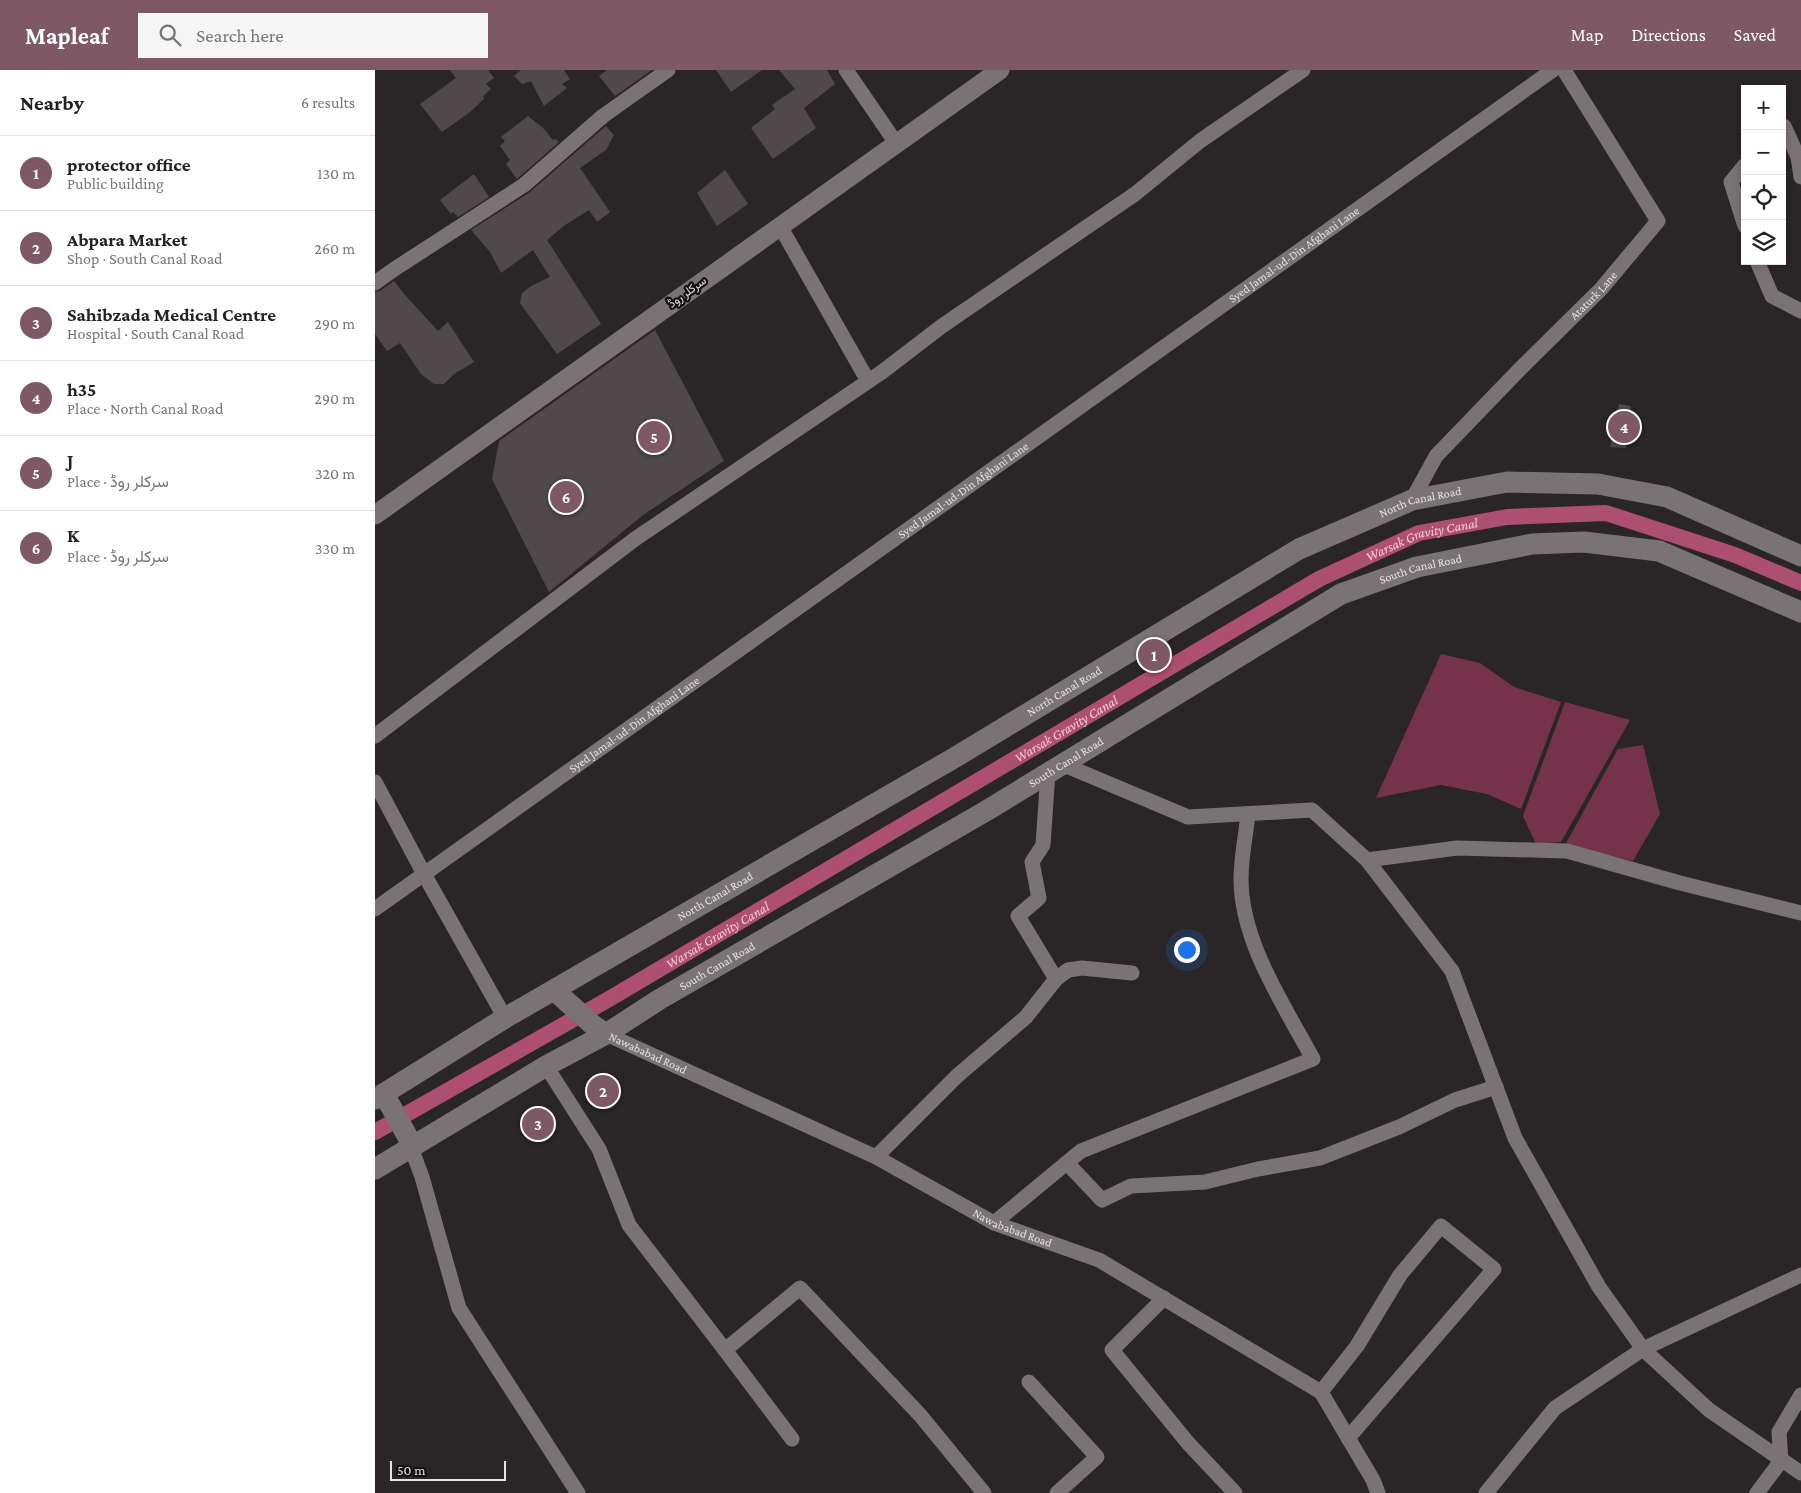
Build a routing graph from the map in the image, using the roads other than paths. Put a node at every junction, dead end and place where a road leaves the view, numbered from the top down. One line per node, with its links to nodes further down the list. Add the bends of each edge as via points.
1 (668, 70): 14 (street, via 603,116 524,185)
2 (846, 70): 8 (street)
3 (1000, 70): 8 (street, سرکلر روڈ)
4 (1303, 70): 16 (street, via 1200,141 1135,194 942,326)
5 (1553, 70): 26 (street, Syed Jamal-ud-Din Afghani Lane)
6 (1564, 70): 17 (street, Ataturk Lane, via 1658,221 1601,289 1436,456)
7 (1786, 130): 10 (street)
8 (896, 143): 12 (street, سرکلر روڈ)
9 (1741, 170): 11 (street, via 1731,182)
10 (1801, 176)
11 (1743, 220)
12 (780, 226): 16 (street); 18 (street, سرکلر روڈ)
13 (1759, 265): 15 (street, via 1772,296)
14 (375, 283)
15 (1801, 311)
16 (868, 381): 21 (street, via 635,539)
17 (1412, 500): 19 (main road, North Canal Road, via 1507,482 1598,484 1667,497); 31 (main road, North Canal Road, via 1299,549 954,758)
18 (375, 515)
19 (1801, 556)
20 (1801, 612): 22 (main road, South Canal Road, via 1659,550 1584,542 1532,544 1426,565 1341,594)
21 (375, 736)
22 (1055, 768): 24 (street, via 1188,818); 30 (street, via 1043,845 1032,862 1039,898 1017,916); 33 (main road, South Canal Road, via 660,999)
23 (375, 782): 26 (street)
24 (1248, 814): 25 (street, via 1313,810); 39 (street, via 1241,879 1246,920 1264,968 1313,1059 1081,1151)
25 (1367, 860): 28 (street, via 1457,848 1567,851); 35 (street, via 1452,971)
26 (424, 874): 27 (street, Syed Jamal-ud-Din Afghani Lane); 32 (street)
27 (375, 909)
28 (1801, 913)
29 (1132, 974): 30 (street, via 1081,968 1068,970)
30 (1056, 979): 38 (street, via 1026,1017 957,1076)
31 (554, 990): 32 (main road, North Canal Road); 33 (main road)
32 (505, 1018): 36 (main road, North Canal Road)
33 (600, 1030): 34 (main road, South Canal Road); 38 (street, Nawababad Road)
34 (546, 1066): 37 (main road, South Canal Road); 45 (street, via 599,1149 629,1225)
35 (1496, 1087): 39 (street, via 1455,1100 1399,1127 1320,1158 1205,1182 1131,1186 1102,1200); 44 (street, via 1515,1138 1594,1279)
36 (380, 1097): 37 (main road)
37 (411, 1144): 40 (main road, South Canal Road); 53 (street, via 459,1308)
38 (876, 1157): 41 (street, Nawababad Road)
39 (1067, 1163): 41 (street)
40 (375, 1168)
41 (994, 1223): 43 (street, Nawababad Road, via 1099,1260)
42 (1801, 1275): 44 (street)
43 (1164, 1298): 47 (street, Nawababad Road); 56 (street, via 1111,1350 1188,1443)
44 (1643, 1349): 51 (street, via 1709,1410); 58 (street, via 1555,1408)
45 (725, 1350): 50 (street); 54 (street, via 800,1288 920,1416)
46 (1029, 1382): 55 (street, via 1097,1457)
47 (1321, 1392): 49 (street, Nawababad Road); 49 (street, via 1357,1346 1400,1275 1441,1226 1494,1269)
48 (1801, 1395): 51 (street, via 1779,1432)
49 (1348, 1438): 57 (street, Nawababad Road)
50 (792, 1439)
51 (1781, 1461): 52 (street); 59 (street)
52 (1801, 1474)
53 (578, 1493)
54 (984, 1493)
55 (1057, 1493)
56 (1235, 1493)
57 (1378, 1493)
58 (1485, 1493)
59 (1757, 1493)

